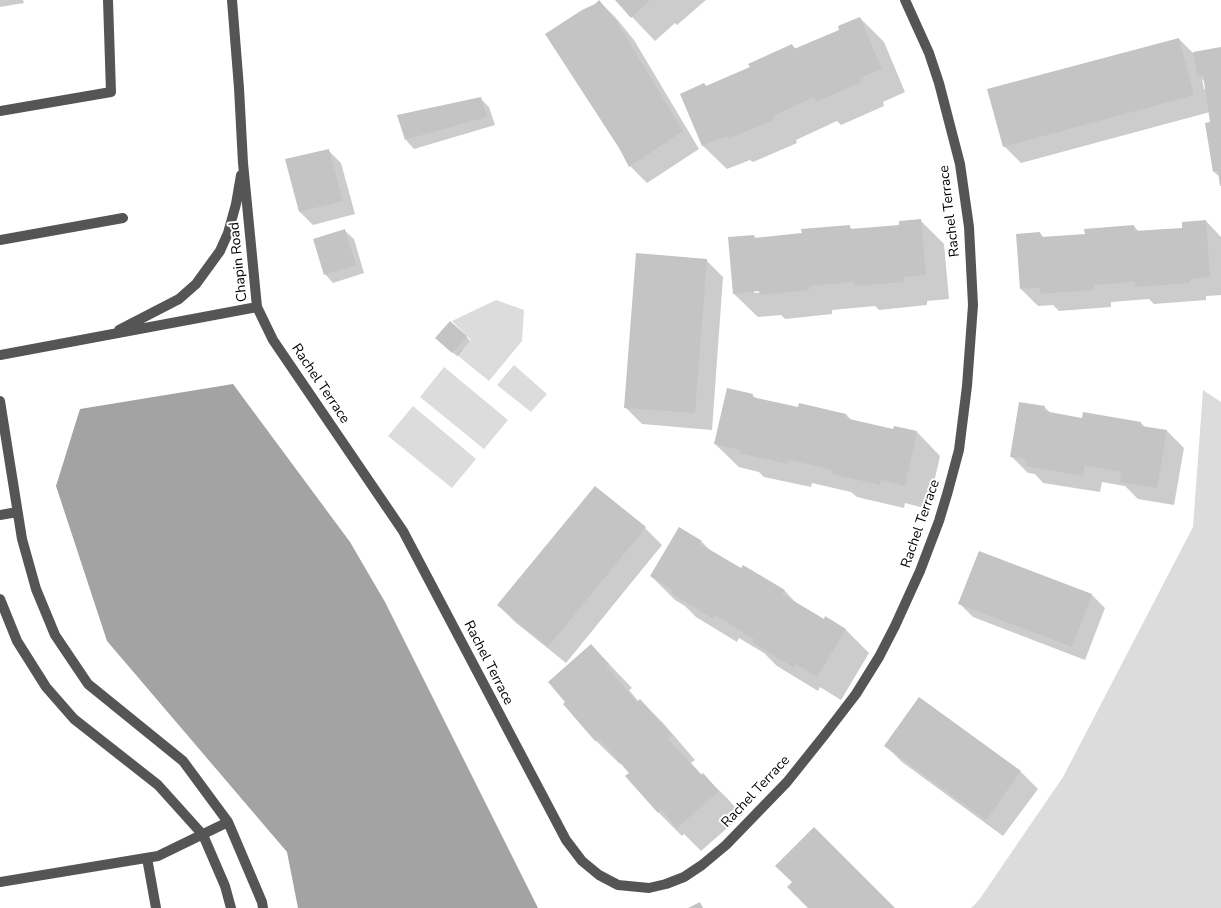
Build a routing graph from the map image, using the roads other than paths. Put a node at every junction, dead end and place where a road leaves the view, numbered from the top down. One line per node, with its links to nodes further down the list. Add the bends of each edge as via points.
1 (108, 0): 4 (street, via 111,92)
2 (232, 0): 5 (street, Chapin Road, via 240,88)
3 (905, 0): 8 (street, Rachel Terrace, via 939,82 960,164 969,227 973,305 968,386 959,450 939,521 920,571 896,626 856,694 787,782 726,845 702,866 684,876 649,888 618,885 599,875 582,861 566,840 402,531 273,340)
4 (0, 111)
5 (243, 163): 8 (street, Chapin Road); 9 (street, via 228,233 220,251 196,284 179,299)
6 (123, 218): 7 (street)
7 (0, 240)
8 (257, 308): 9 (street, Chapin Road)
9 (108, 336): 10 (street, Chapin Road)
10 (0, 355)
11 (0, 401): 12 (street)
12 (18, 512): 13 (street); 15 (street, via 22,539 36,589 55,635 88,684 183,761)
13 (0, 515)
14 (0, 599): 16 (street, via 17,641 46,687 74,719 158,785)
15 (228, 822): 16 (street); 21 (street)
16 (204, 835): 17 (street, via 158,856); 20 (street, via 226,886)
17 (147, 858): 18 (street); 19 (street)
18 (0, 882)
19 (156, 908)
20 (231, 908)
21 (263, 908)

